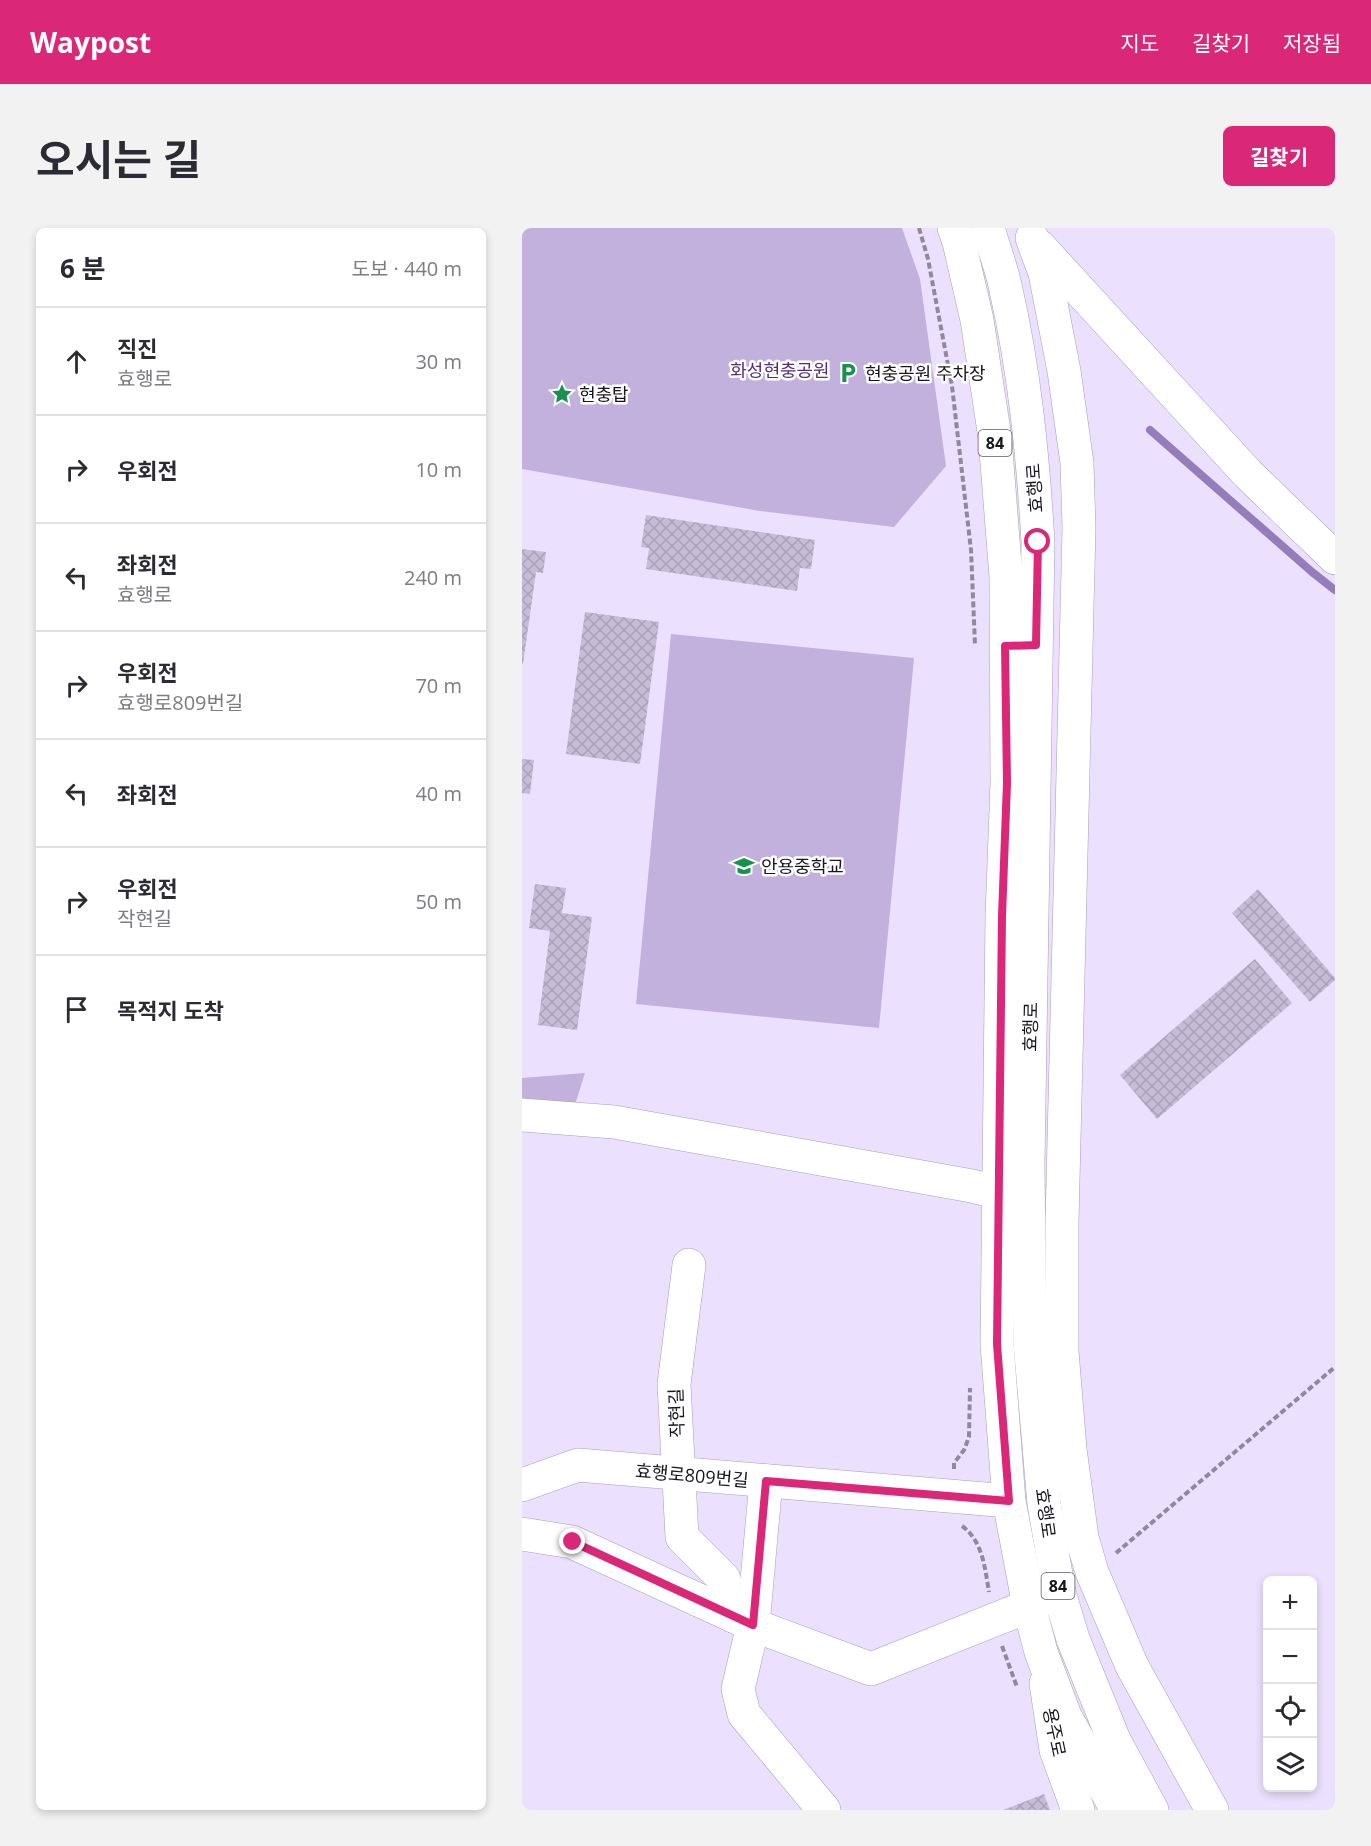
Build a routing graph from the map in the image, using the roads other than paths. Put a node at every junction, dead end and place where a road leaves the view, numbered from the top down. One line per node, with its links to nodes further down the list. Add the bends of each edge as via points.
1 (954, 228): 5 (main road, 효행로 / 84, via 977,320 995,438 1006,577)
2 (991, 238): 3 (main road); 5 (main road, 효행로 / 84, via 1006,290 1025,393 1034,474 1038,542)
3 (1032, 238): 4 (main road, via 1248,474); 17 (main road, via 1045,273 1077,463 1079,528 1062,1351 1082,1538)
4 (1335, 558)
5 (1021, 645): 6 (main road, 효행로 / 84)
6 (1017, 916): 8 (main road, 효행로 / 84); 10 (main road, 효행로 / 84, via 1028,1164)
7 (522, 1115): 8 (main road, via 614,1122)
8 (1000, 1193): 11 (main road, 효행로 / 84)
9 (689, 1265): 12 (main road, 작현길, via 674,1384)
10 (1030, 1343): 11 (main road); 18 (main road, 효행로 / 84, via 1044,1504)
11 (997, 1344): 15 (main road, 효행로 / 84)
12 (679, 1474): 13 (main road, 효행로809번길); 14 (main road, 효행로809번길, via 578,1465); 20 (main road, 작현길, via 682,1537 724,1579)
13 (766, 1481): 15 (main road, 효행로809번길); 20 (main road)
14 (522, 1485)
15 (1009, 1501): 19 (main road, 효행로 / 84)
16 (522, 1534): 20 (main road, via 573,1542)
17 (1092, 1572): 18 (main road); 26 (main road, via 1132,1666)
18 (1059, 1592): 19 (main road); 25 (main road, 효행로 / 84, via 1073,1639 1114,1740)
19 (1029, 1606): 20 (main road, via 871,1669); 21 (main road, 효행로 / 84)
20 (742, 1620): 22 (main road, via 738,1689 744,1714)
21 (1041, 1652): 23 (main road, 용주로, via 1056,1750); 24 (main road, 효행로 / 84, via 1065,1716)
22 (824, 1810)
23 (1078, 1810)
24 (1117, 1810)
25 (1152, 1810)
26 (1212, 1810)

